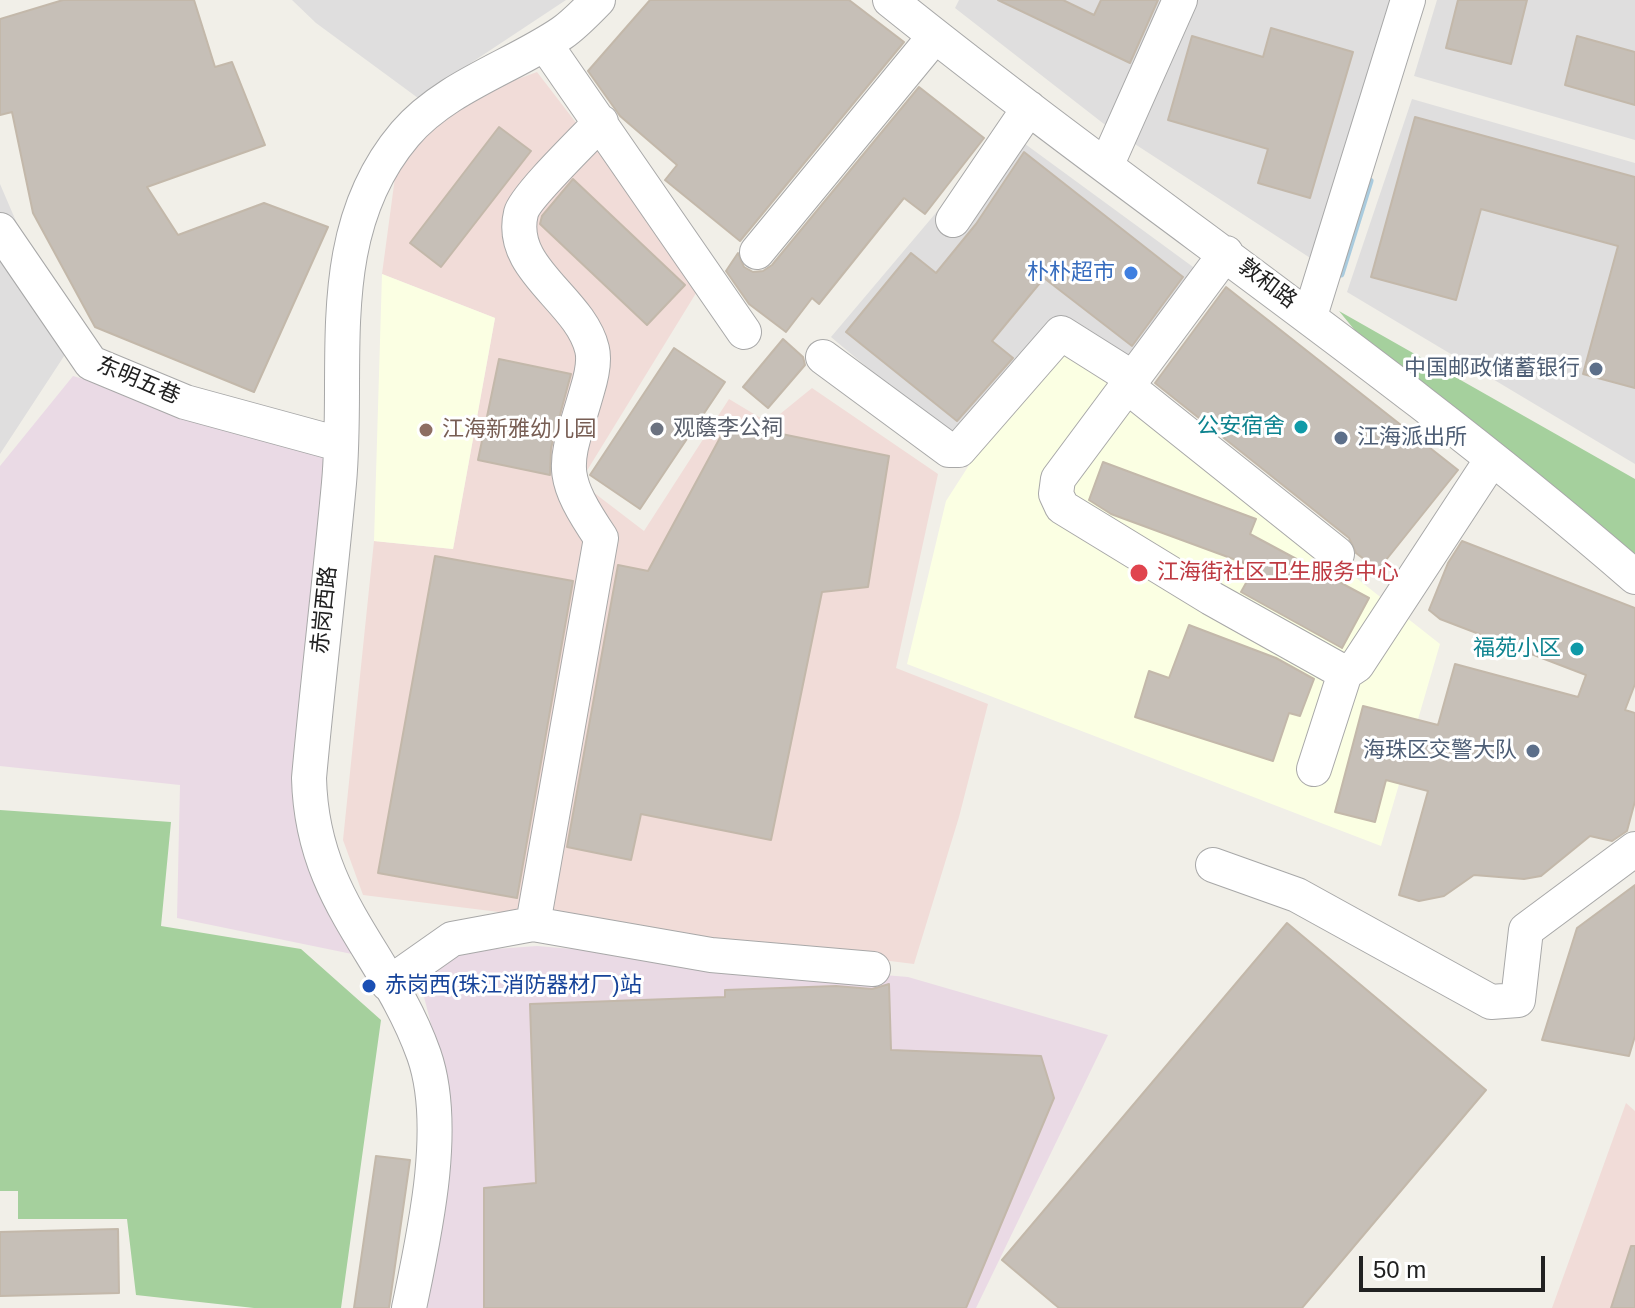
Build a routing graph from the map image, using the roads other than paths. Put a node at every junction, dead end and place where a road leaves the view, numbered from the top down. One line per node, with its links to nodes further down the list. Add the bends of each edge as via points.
1 (598, 0): 6 (street, 赤岗西路)
2 (890, 0): 5 (street, 敦和路)
3 (1180, 0): 9 (street)
4 (1408, 0): 14 (street)
5 (928, 20): 7 (street, 敦和路); 12 (street)
6 (545, 44): 8 (street); 18 (street, 赤岗西路, via 441,102 406,132 383,162 359,215 345,270)
7 (1029, 108): 9 (street, 敦和路); 10 (street)
8 (601, 122): 15 (street); 26 (street, via 521,209 518,230 523,252 587,332 593,353 567,464 578,503 601,538)
9 (1107, 164): 13 (street, 敦和路)
10 (953, 220)
11 (0, 230): 18 (street, 东明五巷, via 91,363 185,402)
12 (757, 252)
13 (1226, 253): 14 (street, 敦和路); 17 (street)
14 (1310, 316): 19 (street, 敦和路)
15 (744, 332)
16 (823, 357): 17 (street, via 949,450 959,450 1061,333)
17 (1131, 383): 20 (street); 22 (street, via 1058,479 1056,494 1062,507)
18 (339, 444): 28 (street, 赤岗西路, via 310,803 314,834 338,899)
19 (1492, 459): 21 (street, 敦和路); 22 (street, via 1357,665)
20 (1337, 554)
21 (1635, 577)
22 (1345, 673): 23 (street)
23 (1314, 769)
24 (1635, 849): 25 (street, via 1526,930 1518,1000 1491,1002 1297,895)
25 (1213, 865)
26 (533, 924): 27 (street, via 711,955); 28 (street, via 452,939)
27 (873, 969)
28 (388, 984): 29 (street, 赤岗西路, via 425,1057 432,1093 429,1199)
29 (409, 1308)

